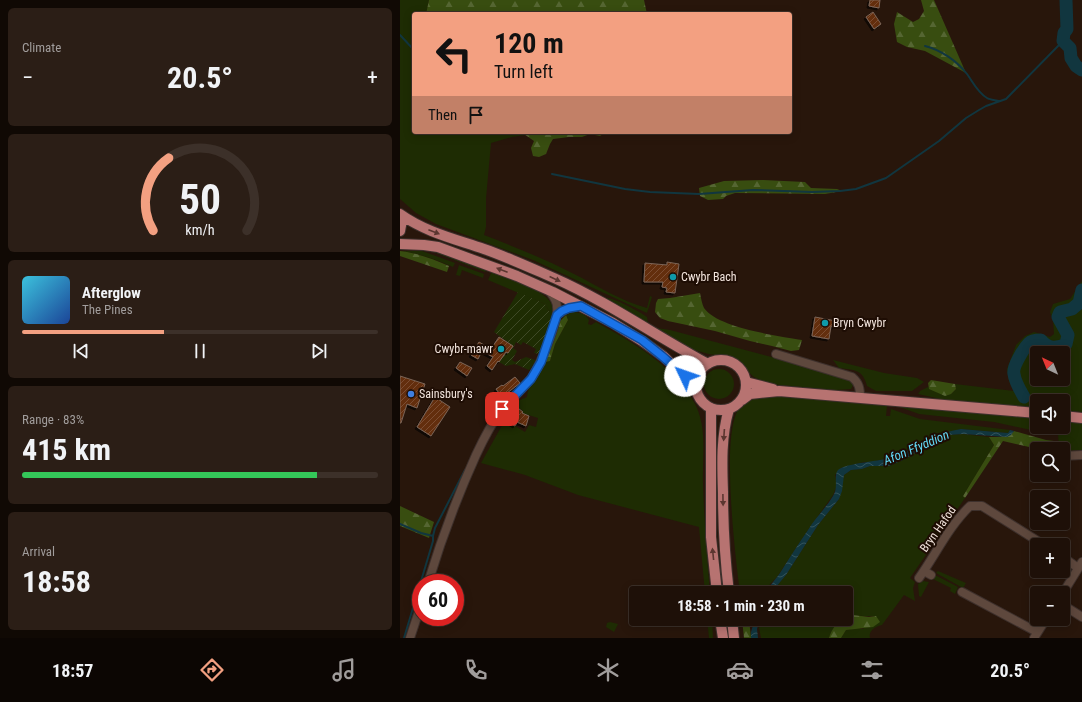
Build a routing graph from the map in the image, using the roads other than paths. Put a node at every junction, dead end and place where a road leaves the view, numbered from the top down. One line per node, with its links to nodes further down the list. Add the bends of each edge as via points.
1 (400, 215): 2 (main road); 8 (main road, one-way to 8, via 424,228 520,263 575,288)
2 (400, 231)
3 (400, 244): 4 (main road, one-way to 3, via 438,247)
4 (548, 290): 5 (main road); 6 (street, via 555,298)
5 (581, 306): 6 (street, via 569,308); 10 (main road, via 642,340)
6 (557, 315): 24 (street, via 541,362 531,379 491,424 454,509)
7 (776, 354): 12 (street, via 852,377 860,387)
8 (708, 364): 9 (main road, via 716,361 735,364 741,369); 10 (main road, via 699,374)
9 (746, 382): 11 (main road); 13 (main road)
10 (696, 387): 14 (main road, via 700,398)
11 (779, 391): 12 (main road); 13 (main road, via 750,394)
12 (860, 397): 16 (main road)
13 (742, 400): 15 (main road)
14 (711, 408): 15 (main road); 26 (main road, one-way to 14, via 711,537)
15 (729, 409): 27 (main road, one-way to 27, via 724,424 722,461)
16 (1030, 413)
17 (1070, 417): 18 (main road)
18 (1082, 418)
19 (1082, 455): 20 (street)
20 (1070, 456)
21 (1033, 538): 25 (street, Bryn Hafod, via 982,506 970,506 951,529 927,573)
22 (1070, 560): 23 (street)
23 (1080, 565): 28 (street)
24 (431, 574)
25 (918, 578)
26 (716, 586)
27 (728, 586)
28 (1067, 586)
29 (962, 592): 36 (street, via 979,597)
30 (1070, 609): 31 (street)
31 (1082, 617)
32 (414, 626): 37 (street)
33 (721, 626): 38 (main road)
34 (733, 626): 39 (main road)
35 (1042, 626): 36 (street)
36 (1036, 635)
37 (410, 638)
38 (723, 638)
39 (734, 638)

